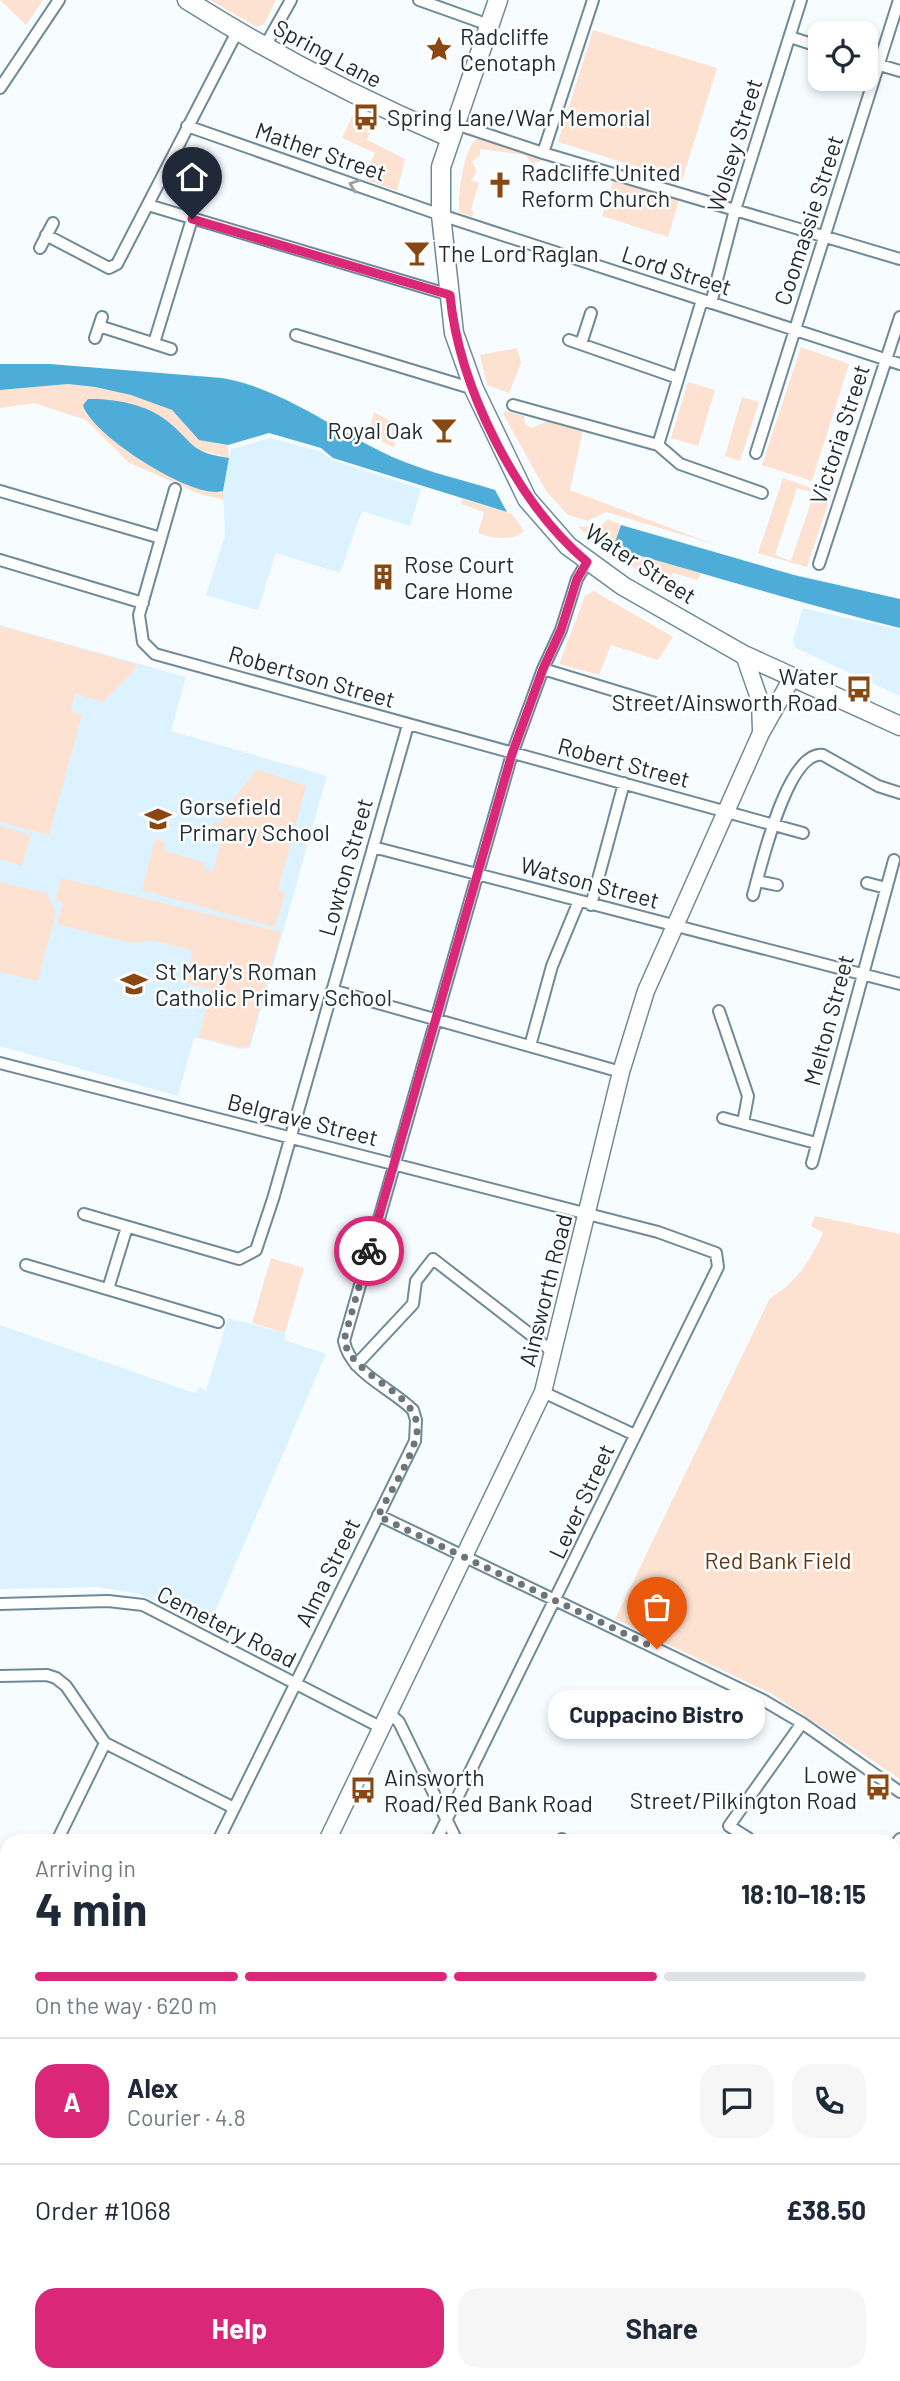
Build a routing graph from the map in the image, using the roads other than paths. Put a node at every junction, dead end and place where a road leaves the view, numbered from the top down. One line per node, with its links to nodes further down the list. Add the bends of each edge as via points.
1 (59, 0): 16 (street)
2 (187, 0): 10 (main road, Spring Lane)
3 (291, 0): 13 (street)
4 (419, 0): 9 (street)
5 (498, 0): 9 (main road, Water Street)
6 (593, 0): 19 (street)
7 (801, 0): 11 (street, Wolsey Street)
8 (899, 0): 14 (street, Coomassie Street)
9 (489, 25): 18 (main road, Water Street)
10 (237, 32): 13 (main road, Spring Lane); 17 (street)
11 (790, 37): 12 (street); 21 (street, Wolsey Street)
12 (808, 43)
13 (264, 48): 18 (main road, Spring Lane, via 369,103)
14 (879, 65): 15 (street); 26 (street, Coomassie Street)
15 (900, 71)
16 (0, 88)
17 (187, 125): 20 (street); 22 (street, Mather Street, one-way to 17)
18 (454, 131): 19 (street); 22 (main road, Water Street, via 441,167)
19 (543, 153): 21 (street)
20 (148, 205): 23 (street); 25 (street, via 113,268)
21 (735, 210): 26 (street); 30 (street, Wolsey Street)
22 (442, 215): 29 (main road, Water Street); 30 (street, Lord Street)
23 (192, 219): 29 (street); 36 (street)
24 (53, 223): 25 (street)
25 (47, 235): 27 (street)
26 (825, 237): 28 (street); 33 (street, Coomassie Street)
27 (40, 248)
28 (900, 259)
29 (450, 295): 41 (main road, Water Street, via 454,333)
30 (707, 301): 33 (street, Lord Street); 40 (street, Wolsey Street)
31 (591, 313): 40 (street, via 575,342)
32 (900, 317): 38 (street, Victoria Street)
33 (795, 330): 38 (street, Lord Street); 44 (street, Coomassie Street)
34 (296, 335): 41 (street)
35 (95, 338): 36 (street, via 101,321)
36 (154, 344): 37 (street)
37 (171, 349)
38 (886, 360): 39 (street, Lord Street); 51 (street, Victoria Street)
39 (900, 365)
40 (678, 378): 43 (street, Wolsey Street)
41 (474, 389): 50 (main road, Water Street, via 527,499)
42 (513, 405): 43 (street)
43 (658, 445): 47 (street, via 680,464)
44 (756, 453)
45 (175, 489): 48 (street, Robertson Street)
46 (0, 491): 48 (street)
47 (762, 493)
48 (161, 538): 52 (street, Robertson Street)
49 (0, 560): 52 (street)
50 (587, 562): 53 (main road, Water Street); 54 (street)
51 (819, 564)
52 (143, 603): 57 (street, Robertson Street, via 140,632 155,654)
53 (744, 655): 55 (main road, Water Street); 59 (main road, Ainsworth Road, via 760,701)
54 (543, 669): 56 (street); 60 (street)
55 (792, 678): 58 (main road, Water Street); 59 (main road, Ainsworth Road)
56 (655, 703)
57 (408, 725): 60 (street, Robertson Street); 66 (street, Lowton Street)
58 (900, 726)
59 (761, 733): 63 (main road, Ainsworth Road)
60 (512, 754): 61 (street, Robert Street); 68 (street)
61 (624, 783): 63 (street, Robert Street); 75 (street)
62 (900, 793): 64 (street, via 817,754 798,769)
63 (726, 810): 64 (street, Robert Street); 76 (main road, Ainsworth Road)
64 (772, 824): 65 (street, Robert Street); 69 (street)
65 (803, 833)
66 (373, 848): 68 (street, Watson Street); 79 (street, Lowton Street)
67 (894, 860): 72 (street, Melton Street)
68 (477, 875): 74 (street, Watson Street); 81 (street)
69 (757, 880): 71 (street); 73 (street)
70 (867, 883): 72 (street)
71 (777, 886)
72 (886, 888): 77 (street, Melton Street)
73 (753, 895)
74 (579, 901): 75 (street, Watson Street); 84 (street, via 552,966)
75 (591, 905): 76 (street, Watson Street)
76 (674, 926): 77 (street, Watson Street); 86 (main road, Ainsworth Road, via 646,991)
77 (862, 974): 78 (street, Watson Street); 90 (street, Melton Street)
78 (900, 984)
79 (332, 990): 81 (street); 89 (street, Lowton Street)
80 (719, 1011): 83 (street)
81 (436, 1020): 84 (street); 92 (street)
82 (739, 1027): 83 (street)
83 (726, 1032): 88 (street, via 748,1096)
84 (530, 1046): 86 (street)
85 (0, 1063): 89 (street, Belgrave Street)
86 (621, 1072): 94 (main road, Ainsworth Road)
87 (723, 1118): 88 (street)
88 (743, 1123): 90 (street)
89 (291, 1137): 92 (street, Belgrave Street); 95 (street, Lowton Street, via 259,1245 251,1255 239,1259)
90 (816, 1143): 91 (street, Melton Street)
91 (812, 1163)
92 (394, 1164): 94 (street, Belgrave Street); 101 (street, Alma Street, via 344,1340)
93 (84, 1214): 95 (street, Lowton Street)
94 (587, 1214): 96 (street, Belgrave Street); 100 (main road, Ainsworth Road)
95 (127, 1227): 98 (street)
96 (716, 1253): 103 (street, Lever Street, via 718,1267)
97 (26, 1265): 98 (street)
98 (108, 1289): 99 (street)
99 (218, 1322)
100 (553, 1352): 101 (street, via 433,1259 416,1281 413,1304); 102 (main road, Ainsworth Road)
101 (356, 1365): 104 (street, Alma Street, via 408,1405 416,1420 415,1441)
102 (543, 1392): 103 (street); 105 (main road, Ainsworth Road)
103 (635, 1435): 106 (street, Lever Street)
104 (378, 1516): 105 (street); 109 (street, Alma Street)
105 (466, 1557): 106 (street); 110 (main road, Ainsworth Road)
106 (556, 1601): 111 (street); 115 (street, Lever Street)
107 (0, 1604): 109 (street, Cemetery Road, via 108,1601 143,1605)
108 (0, 1676): 112 (street, via 56,1678)
109 (295, 1684): 110 (street, Cemetery Road); 114 (street, Alma Street)
110 (386, 1721): 115 (street, via 399,1722); 118 (main road, Ainsworth Road)
111 (802, 1723): 113 (street); 121 (street, via 729,1826)
112 (105, 1743): 114 (street); 116 (street)
113 (900, 1792)
114 (234, 1808): 117 (street, Alma Street)
115 (446, 1820): 119 (street, Lever Street); 120 (street)
116 (60, 1834)
117 (221, 1834)
118 (330, 1834)
119 (439, 1834)
120 (453, 1834)
121 (742, 1834)

